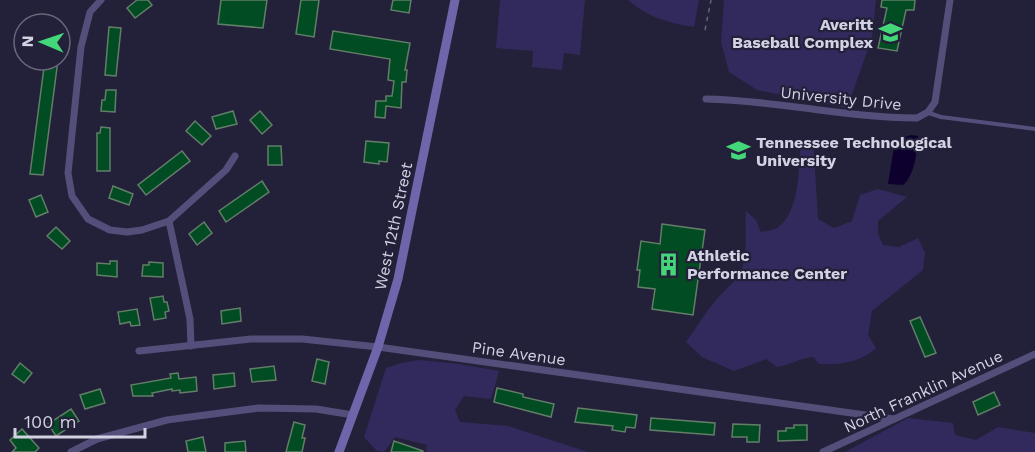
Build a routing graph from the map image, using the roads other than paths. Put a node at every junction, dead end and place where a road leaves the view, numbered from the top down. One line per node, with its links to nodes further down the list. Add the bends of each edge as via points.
1 (100, 0): 8 (street, via 90,12 81,47 68,173 72,196 88,219 110,230 142,230)
2 (455, 0): 10 (main road, West 12th Street, via 398,279)
3 (950, 0): 5 (street, via 939,82 935,102)
4 (706, 99): 5 (street, University Drive, via 896,118 917,118)
5 (928, 112): 6 (lane)
6 (1035, 129)
7 (235, 156): 8 (street, via 226,170)
8 (169, 221): 9 (street, via 190,319)
9 (191, 346): 10 (street, Pine Avenue, via 251,339 302,339); 11 (street, Pine Avenue)
10 (378, 347): 13 (main road, West 12th Street); 14 (street, Pine Avenue)
11 (139, 351)
12 (1035, 354): 14 (street, North Franklin Avenue)
13 (353, 415): 15 (street, via 316,409 248,410 167,420 97,439); 16 (main road, West 12th Street)
14 (894, 419): 17 (street, North Franklin Avenue)
15 (71, 452)
16 (339, 452)
17 (823, 452)

